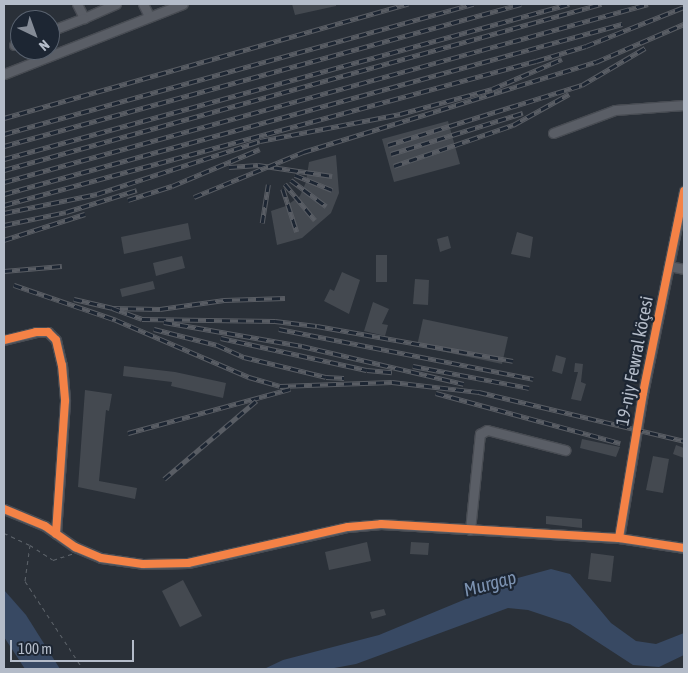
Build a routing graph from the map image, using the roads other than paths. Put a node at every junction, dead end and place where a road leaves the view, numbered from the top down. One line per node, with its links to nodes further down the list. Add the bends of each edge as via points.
1 (77, 4): 6 (street)
2 (116, 4): 6 (street)
3 (143, 4): 5 (street)
4 (183, 4): 5 (street)
5 (149, 16): 8 (street)
6 (84, 18): 7 (street)
7 (60, 27)
8 (4, 74)
9 (684, 105): 10 (street, via 615,110)
10 (553, 133)
11 (684, 191): 12 (street, 19-njy Fewral köçesi)
12 (669, 266): 13 (street); 19 (street, 19-njy Fewral köçesi)
13 (684, 269)
14 (4, 340): 18 (street, via 36,332 48,332 56,340 65,401)
15 (565, 450): 17 (street, via 487,430 480,434)
16 (4, 509): 18 (street)
17 (470, 530): 18 (street, via 382,524 348,527 188,563 143,564 101,558); 19 (street)
18 (56, 534)
19 (618, 538): 20 (street)
20 (684, 548)

